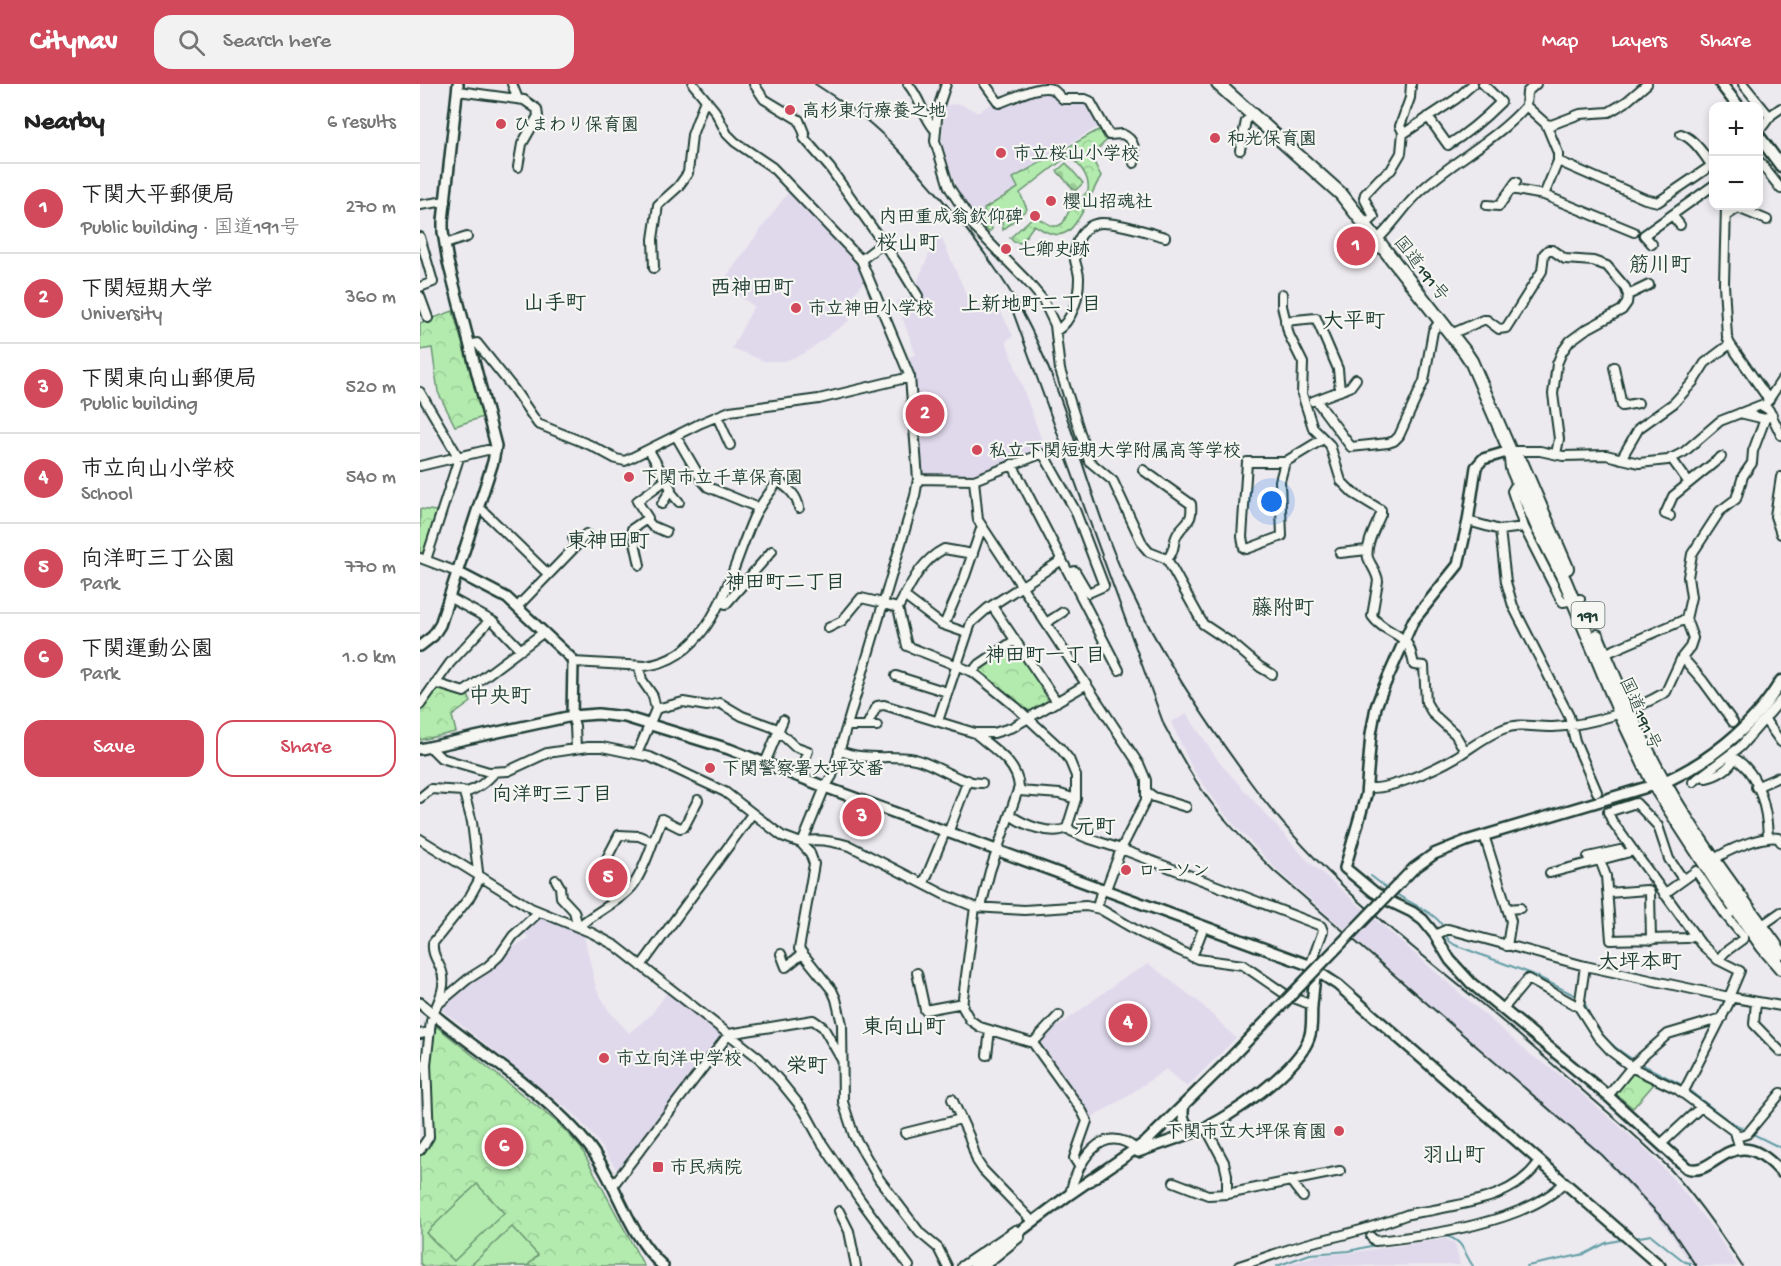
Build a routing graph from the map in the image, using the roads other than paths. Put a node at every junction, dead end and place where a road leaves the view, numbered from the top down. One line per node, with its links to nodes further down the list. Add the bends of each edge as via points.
1 (512, 84): 16 (street)
2 (693, 84): 17 (street)
3 (754, 84): 55 (street, via 764,99 799,120 804,138)
4 (908, 84): 26 (street)
5 (946, 84): 26 (street)
6 (985, 84): 32 (street, via 999,103 1045,87 1063,99 1090,101 1109,135 1122,134 1132,141)
7 (1218, 84): 48 (highway, 国道191号 / 191, via 1331,183)
8 (1473, 84): 21 (street)
9 (1483, 84): 21 (street, via 1501,102 1463,136 1448,145)
10 (1536, 84): 19 (street, via 1527,92)
11 (1647, 84): 24 (street, via 1610,112 1580,114)
12 (1743, 84): 22 (street)
13 (1413, 85): 27 (street, via 1401,126)
14 (1721, 85): 18 (main road)
15 (458, 87): 16 (street); 41 (street)
16 (518, 99): 36 (street, via 537,109 538,116 522,144)
17 (707, 101): 58 (street, via 727,134 772,167); 59 (street, via 692,135 688,173 658,205)
18 (1735, 102)
19 (1526, 106): 24 (street); 54 (street, via 1496,136 1424,188)
20 (1781, 108): 22 (street)
21 (1428, 117): 27 (street)
22 (1770, 117): 25 (street)
23 (1246, 121): 30 (street)
24 (1546, 124): 31 (street)
25 (1763, 127)
26 (935, 130): 69 (street, via 943,169 958,202 976,230 1043,300)
27 (1403, 134): 48 (street, via 1398,160 1365,194 1374,217)
28 (1681, 134): 33 (street)
29 (1763, 134): 35 (main road)
30 (1240, 150)
31 (1558, 161): 37 (street, via 1658,202); 40 (street)
32 (1134, 163)
33 (1709, 164)
34 (1763, 166): 39 (street)
35 (1781, 166)
36 (518, 167)
37 (1709, 170)
38 (1709, 188): 45 (street)
39 (1781, 189)
40 (1544, 195): 42 (street, via 1514,186 1499,206); 50 (street)
41 (446, 201): 43 (street); 56 (street)
42 (1487, 205)
43 (420, 206)
44 (1726, 210): 46 (street)
45 (1672, 215): 49 (street); 57 (street, via 1644,236)
46 (1726, 216): 47 (street, via 1738,208); 71 (street, via 1725,312)
47 (1767, 220)
48 (1365, 225): 54 (highway, 国道191号 / 191)
49 (1680, 225)
50 (1634, 232)
51 (420, 237): 61 (street, via 433,282)
52 (467, 237): 56 (street)
53 (1165, 237): 69 (street, via 1101,223 1087,229 1075,253 1079,277 1073,310)
54 (1377, 240): 68 (highway, 国道191号 / 191)
55 (883, 243): 58 (street); 65 (street)
56 (445, 244): 72 (street)
57 (1652, 244)
58 (861, 260): 74 (street)
59 (654, 268)
60 (1649, 285): 63 (street)
61 (420, 287)
62 (1282, 294): 67 (street)
63 (1628, 295): 70 (street, via 1607,266 1565,259 1550,250 1544,254 1542,271 1506,328 1499,329 1483,320); 93 (street, via 1622,310 1585,330 1562,352 1553,394 1559,439)
64 (420, 296): 66 (street)
65 (918, 296)
66 (428, 318)
67 (1285, 321): 77 (street, via 1316,318 1338,369); 82 (street, via 1303,363)
68 (1440, 321): 70 (highway, 国道191号 / 191); 79 (street, via 1433,331 1424,381 1394,441 1351,447)
69 (1056, 331): 128 (street, via 1063,381 1089,461 1113,481 1146,550)
70 (1451, 334): 92 (highway, 国道191号 / 191, via 1471,361)
71 (1730, 344): 81 (street); 97 (street, via 1705,363 1674,404 1639,428)
72 (470, 345): 90 (street, via 477,343 538,424 616,459 625,461); 91 (street)
73 (1614, 367): 80 (street, via 1622,406)
74 (910, 377): 84 (street, via 819,399 740,409); 103 (street)
75 (1356, 380): 77 (street)
76 (1781, 381): 81 (street)
77 (1340, 391): 79 (street)
78 (420, 392): 95 (street)
79 (1316, 400): 82 (street)
80 (1638, 403)
81 (1767, 403): 83 (street); 85 (street)
82 (1304, 404): 88 (street, via 1313,428)
83 (1739, 413): 85 (street); 96 (street, via 1720,421 1684,452)
84 (717, 416): 87 (street); 89 (street)
85 (1768, 417): 86 (street); 145 (street, via 1736,499 1720,511 1692,554)
86 (1781, 435)
87 (676, 436): 90 (street); 112 (street, via 708,487)
88 (1323, 440): 98 (street); 123 (street, via 1330,445 1341,481 1381,510)
89 (730, 445)
90 (649, 450): 104 (street)
91 (496, 451): 95 (street); 111 (street)
92 (1510, 451): 93 (street); 116 (street, via 1483,459 1476,467); 137 (highway, 国道191号 / 191, via 1522,464)
93 (1556, 454): 97 (street)
94 (1721, 457): 106 (street)
95 (459, 458): 100 (street); 127 (street)
96 (1671, 458): 97 (street, via 1645,463); 106 (street)
97 (1621, 459)
98 (1285, 462): 98 (street, via 1247,462 1244,548 1282,536 1280,481)
99 (1012, 464): 105 (street); 129 (street); 132 (street, via 1041,454 1045,457 1075,510 1104,586 1088,593 1075,571)
100 (420, 466)
101 (1143, 470): 128 (street, via 1191,504 1190,520 1179,532 1175,549)
102 (1781, 477): 122 (street, via 1775,516)
103 (918, 478): 105 (street); 140 (street)
104 (666, 480): 108 (street); 115 (street, via 637,501)
105 (974, 480): 117 (street)
106 (1689, 483): 114 (street, via 1673,496 1665,514)
107 (1515, 486): 118 (street, via 1512,491)
108 (670, 491): 109 (street); 110 (street)
109 (679, 502)
110 (662, 504)
111 (478, 506): 131 (street); 133 (street)
112 (759, 508): 113 (street, via 778,481 789,489); 138 (street)
113 (799, 508)
114 (1670, 516)
115 (646, 519): 120 (street); 130 (street, via 632,529)
116 (1468, 521): 119 (street); 152 (street, via 1458,565 1418,615)
117 (982, 526): 126 (street); 134 (street)
118 (1524, 527): 119 (street); 137 (street, via 1560,598 1563,602)
119 (1500, 530): 180 (street, via 1513,606)
120 (666, 532)
121 (586, 534): 133 (street, via 575,541)
122 (1781, 534)
123 (1367, 550): 125 (street); 152 (street, via 1378,581 1372,616)
124 (772, 551): 138 (street, via 726,604)
125 (1340, 553)
126 (973, 554): 135 (street, via 942,550 921,567); 147 (street)
127 (423, 559): 131 (street)
128 (1167, 559): 162 (street, via 1203,624)
129 (1062, 560): 132 (street); 134 (street)
130 (640, 565)
131 (457, 572): 149 (street, via 507,598); 153 (street, via 440,625)
132 (1069, 573): 160 (street)
133 (548, 574): 139 (street)
134 (1022, 587): 141 (street); 146 (street)
135 (904, 596): 142 (street); 147 (street)
136 (454, 600): 144 (street)
137 (1577, 600): 155 (highway, 国道191号 / 191)
138 (720, 602): 159 (street, via 687,649 657,665)
139 (521, 603)
140 (883, 604): 142 (street); 148 (street, via 861,598 842,621); 182 (street)
141 (992, 606): 150 (street, via 971,623); 151 (street)
142 (898, 608): 158 (street, via 905,644)
143 (1063, 612): 146 (street)
144 (490, 620): 154 (street); 165 (street)
145 (1686, 620): 155 (street); 156 (street, via 1693,638)
146 (1046, 623): 166 (street)
147 (944, 625): 150 (street)
148 (828, 628)
149 (544, 632): 154 (street); 157 (street)
150 (967, 633): 158 (street)
151 (1015, 640): 161 (street); 169 (street)
152 (1404, 640): 191 (street, via 1414,665 1424,666 1430,709); 205 (street, via 1376,707 1368,750)
153 (420, 646)
154 (520, 650): 165 (street, via 464,692)
155 (1601, 655): 172 (highway, 国道191号 / 191)
156 (1682, 657): 172 (street, via 1666,692); 178 (street)
157 (573, 662): 159 (street); 173 (street)
158 (956, 664): 161 (street); 167 (street)
159 (639, 666): 171 (street)
160 (1119, 670)
161 (973, 672): 174 (street)
162 (1272, 674)
163 (896, 676): 167 (street)
164 (1781, 681): 192 (main road, via 1754,718)
165 (435, 683): 170 (street)
166 (1087, 684): 169 (street); 208 (street, via 1140,766)
167 (947, 692): 177 (street)
168 (1781, 700): 176 (street)
169 (1057, 702): 174 (street)
170 (420, 705)
171 (656, 709): 179 (street); 184 (street, via 683,702 707,706 720,703)
172 (1624, 711): 180 (street); 203 (highway, 国道191号 / 191)
173 (572, 716): 179 (street, via 613,714); 187 (street); 188 (street)
174 (1028, 718): 185 (street, via 1005,730); 212 (street, via 1069,759 1076,776)
175 (783, 720): 184 (street)
176 (1765, 720): 186 (street); 194 (street)
177 (938, 721): 181 (street, via 884,705 877,706); 185 (street)
178 (1733, 722)
179 (651, 723): 193 (street); 195 (street)
180 (1571, 724): 191 (street, via 1513,725); 209 (street)
181 (867, 725): 182 (street); 183 (street)
182 (847, 726): 190 (street)
183 (877, 726)
184 (778, 732): 195 (street); 199 (street, via 794,746 808,751)
185 (975, 733): 207 (street, via 1015,768)
186 (1781, 742)
187 (430, 747): 189 (street); 197 (street, via 441,758)
188 (576, 748): 193 (street, via 603,747); 197 (street, via 547,753 508,771)
189 (420, 749)
190 (839, 750): 201 (street, via 854,756 912,759); 204 (street)
191 (1465, 751): 205 (street, via 1396,784)
192 (1713, 752): 196 (street); 203 (main road)
193 (637, 754): 215 (street, via 725,792)
194 (1732, 756): 196 (street); 200 (street, via 1732,763 1725,769); 206 (street, via 1751,774)
195 (765, 763): 199 (street)
196 (1719, 763): 200 (street); 200 (street, via 1694,781)
197 (495, 772): 210 (street, via 483,785)
198 (1781, 776): 206 (street)
199 (798, 777): 204 (street)
200 (1706, 778)
201 (968, 780): 202 (street); 218 (street)
202 (982, 783)
203 (1659, 783): 219 (street); 230 (highway, 国道191号 / 191); 246 (highway, 国道191号 / 191)
204 (825, 787): 218 (street); 223 (street)
205 (1367, 787): 250 (street, via 1345,868 1374,892)
206 (1756, 788): 220 (street, via 1767,811)
207 (1019, 791): 212 (street); 216 (street)
208 (1147, 792): 214 (street); 226 (street)
209 (1597, 792)
210 (464, 794): 211 (street, via 431,789); 232 (street)
211 (420, 798)
212 (1076, 799): 217 (street)
213 (699, 800): 222 (street, via 684,827 662,819)
214 (1186, 807)
215 (752, 814): 223 (street, via 782,836); 259 (street)
216 (1010, 815): 217 (street, via 1047,831); 227 (street)
217 (1068, 827): 226 (street)
218 (947, 832): 227 (street); 235 (street)
219 (1484, 835): 243 (street); 288 (street, bridge, via 1434,854 1413,869)
220 (1768, 837): 224 (street); 230 (street, via 1722,853)
221 (420, 839): 232 (street)
222 (653, 842): 239 (street, via 633,886); 239 (street, via 639,836 619,835 595,880)
223 (802, 842): 235 (street, via 850,846); 256 (street, via 814,864 800,941)
224 (1781, 842)
225 (1632, 848): 228 (street); 229 (street); 233 (street, via 1608,812 1636,803 1658,826 1669,859); 238 (street)
226 (1121, 849): 236 (street); 261 (street, via 1321,926)
227 (997, 851): 236 (street); 240 (street)
228 (1588, 857)
229 (1600, 860): 231 (street); 237 (street)
230 (1714, 860): 249 (highway, 国道191号 / 191)
231 (1549, 872)
232 (479, 876): 244 (street); 272 (street, via 469,898 433,944 444,978)
233 (1683, 879): 238 (street); 246 (street, via 1696,871)
234 (556, 880): 248 (street, via 562,899 574,911)
235 (924, 883): 240 (street)
236 (1104, 889): 241 (street); 247 (street)
237 (1608, 893): 252 (street, via 1611,940); 252 (street, via 1650,892)
238 (1664, 894): 251 (street)
239 (613, 901): 248 (street)
240 (978, 907): 241 (street); 268 (street)
241 (1096, 908): 257 (street)
242 (1520, 908): 243 (street)
243 (1508, 909): 253 (street, via 1512,926)
244 (539, 912): 248 (street); 272 (street, via 493,962 468,979)
245 (1781, 912): 249 (street)
246 (1732, 913): 258 (street, via 1743,939); 262 (highway, 国道191号 / 191)
247 (1203, 926): 257 (street); 261 (street)
248 (578, 927): 259 (street, via 608,941)
249 (1761, 927): 254 (highway, 国道191号 / 191)
250 (1441, 932): 253 (street); 271 (street, via 1450,960)
251 (1695, 935): 252 (street); 258 (street)
252 (1651, 940)
253 (1508, 946): 260 (street)
254 (1781, 953)
255 (781, 954): 256 (street, via 786,967)
256 (802, 954): 282 (street, via 835,994 842,1024)
257 (1192, 957): 269 (street, via 1243,965 1288,996)
258 (1718, 960): 264 (street, via 1740,971)
259 (641, 966): 278 (street)
260 (1585, 966): 264 (street); 265 (street)
261 (1313, 968): 269 (street); 299 (street)
262 (1781, 968)
263 (917, 973): 268 (street, via 925,1010)
264 (1731, 997): 266 (street); 274 (street)
265 (1580, 1001): 271 (street, via 1528,979); 283 (street, via 1590,1027 1602,1042)
266 (1756, 1002): 270 (street); 280 (street, via 1754,1024)
267 (420, 1003): 272 (street)
268 (963, 1003): 275 (street, via 970,1020)
269 (1312, 1005): 291 (street, via 1311,1034 1300,1056 1238,1109)
270 (1781, 1006)
271 (1503, 1009): 286 (street)
272 (434, 1013): 276 (street); 306 (street, via 568,1121)
273 (1059, 1015): 279 (street)
274 (1722, 1018): 283 (street, via 1668,1034); 284 (street)
275 (990, 1030): 279 (street); 281 (street)
276 (430, 1032): 277 (street); 297 (street, via 426,1064 429,1137)
277 (420, 1034)
278 (729, 1034): 282 (street, via 813,1020 823,1027); 306 (street); 317 (street, via 759,1058 799,1104 859,1198)
279 (1033, 1043): 300 (street, via 1087,1121 1074,1158)
280 (1781, 1052)
281 (987, 1056)
282 (843, 1060): 318 (street, via 843,1102 858,1144 897,1204 920,1233 934,1243)
283 (1635, 1063): 284 (street); 286 (street)
284 (1685, 1090): 289 (street)
285 (1781, 1093): 293 (street, via 1750,1131)
286 (1608, 1096): 294 (street)
287 (952, 1099): 290 (street)
288 (1184, 1105): 291 (street, via 1184,1122 1191,1129); 295 (street)
289 (1701, 1107): 293 (street); 294 (street)
290 (960, 1119): 292 (street); 312 (street, via 983,1170)
291 (1202, 1129): 298 (street); 308 (street, via 1224,1162)
292 (905, 1133)
293 (1737, 1137): 296 (street)
294 (1661, 1144): 296 (street, via 1691,1169)
295 (1136, 1149): 298 (street); 300 (street, via 1121,1140 1104,1143 1089,1152)
296 (1740, 1149): 302 (street, via 1758,1152)
297 (420, 1150)
298 (1126, 1156): 307 (street)
299 (1539, 1162): 305 (street); 314 (street, via 1527,1178 1489,1197 1407,1215)
300 (1079, 1166): 307 (street)
301 (1340, 1171): 303 (street)
302 (1781, 1172)
303 (1290, 1180): 308 (street); 309 (street)
304 (1174, 1182): 308 (street, via 1208,1195)
305 (1564, 1183): 313 (street, via 1548,1197 1483,1223 1398,1239 1375,1241); 324 (street)
306 (614, 1184): 315 (street, via 642,1243)
307 (1070, 1194): 310 (street)
308 (1227, 1194)
309 (1303, 1197)
310 (1052, 1208): 312 (street); 320 (street); 321 (street)
311 (839, 1211): 316 (street, via 849,1231)
312 (1031, 1220): 319 (street)
313 (1371, 1237)
314 (1270, 1257): 322 (street); 323 (street, via 1271,1260)
315 (663, 1266)
316 (856, 1266)
317 (909, 1266)
318 (947, 1266)
319 (962, 1266)
320 (974, 1266)
321 (984, 1266)
322 (1239, 1266)
323 (1252, 1266)
324 (1660, 1266)

